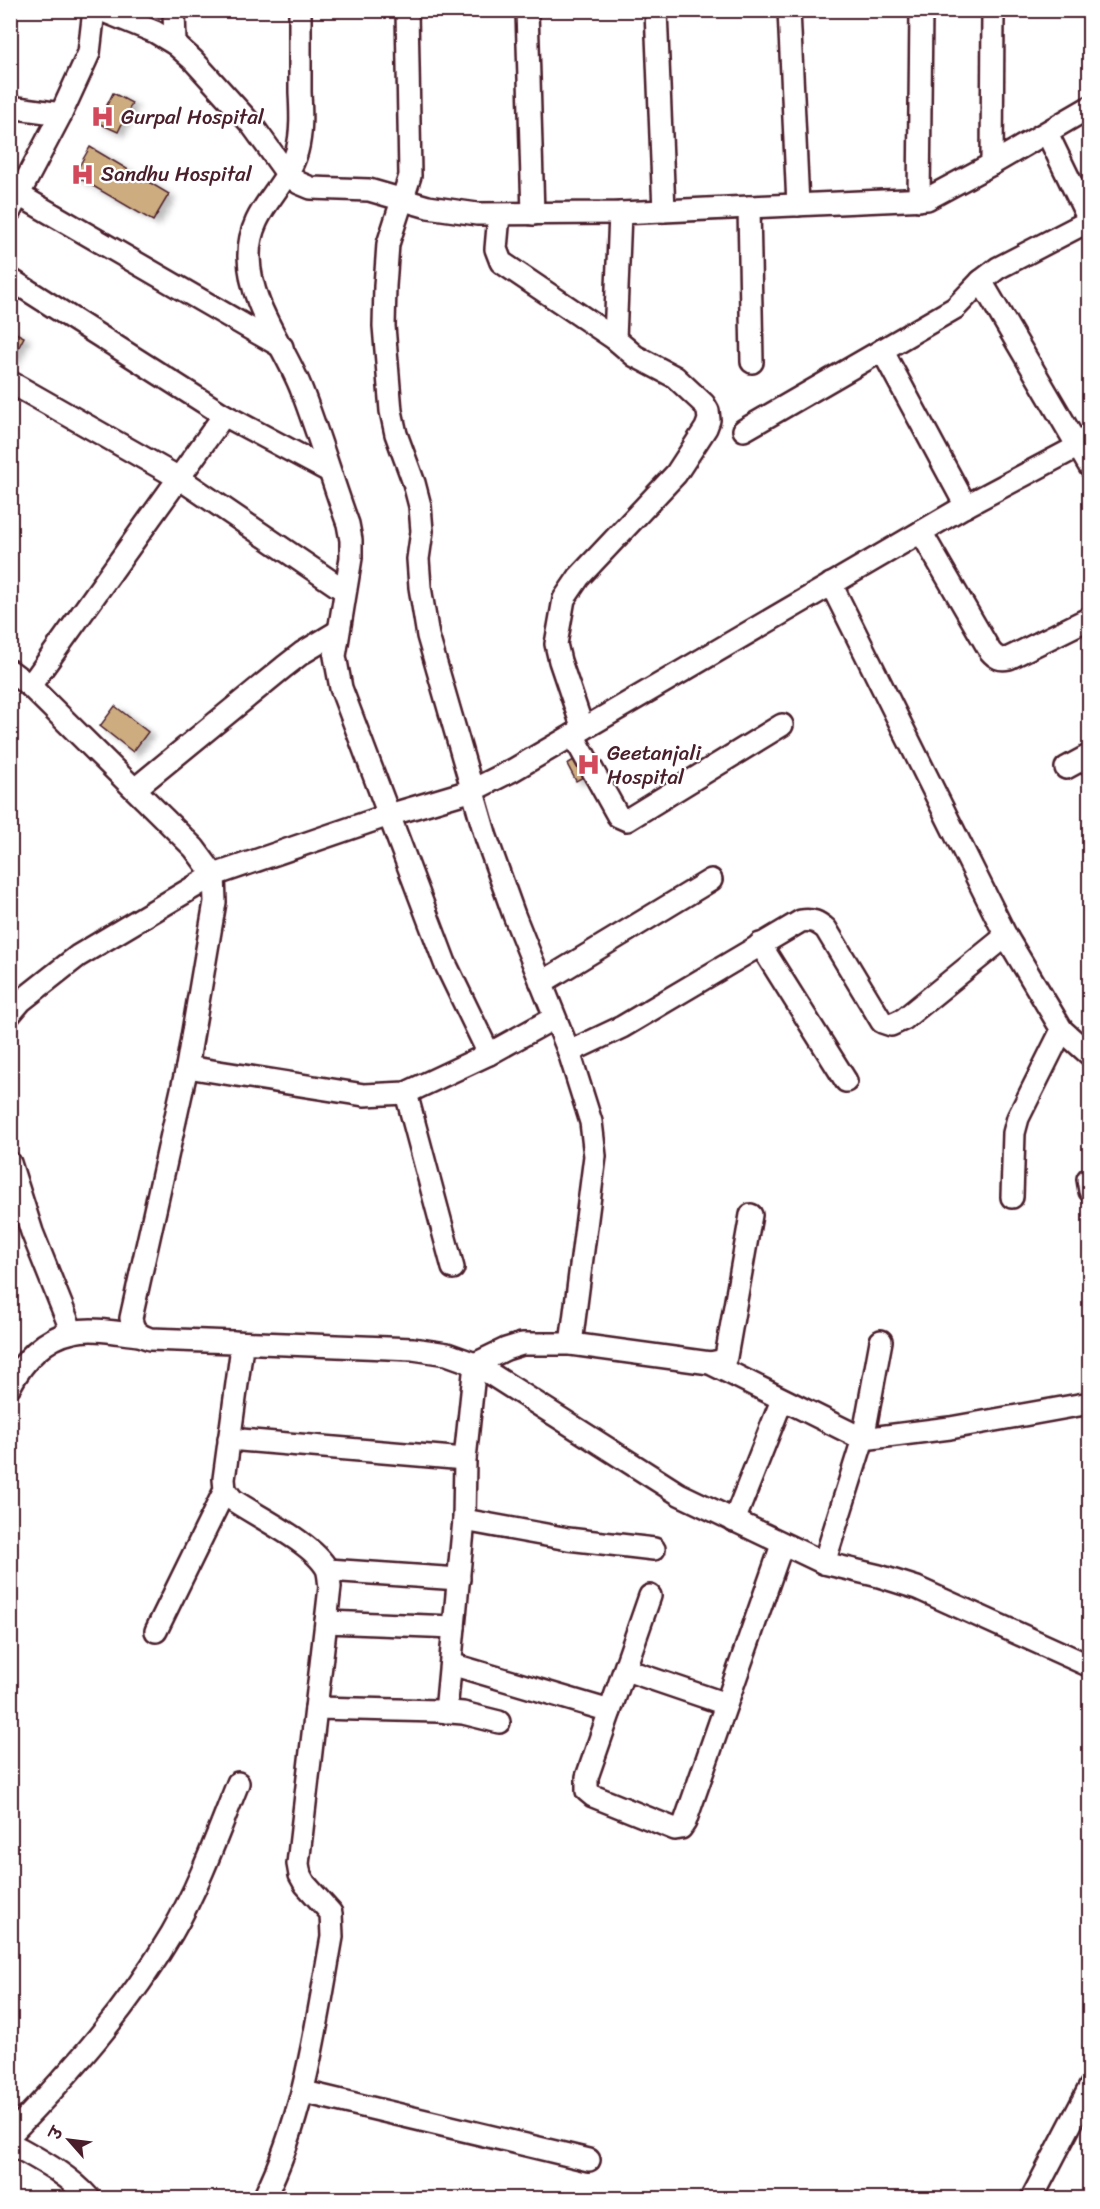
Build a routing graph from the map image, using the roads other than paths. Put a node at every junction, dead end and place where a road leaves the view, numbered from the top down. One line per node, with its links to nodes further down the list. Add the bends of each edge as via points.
1 (94, 10): 14 (street, via 89,53)
2 (100, 10): 11 (street)
3 (174, 10): 11 (street)
4 (300, 10): 17 (street, via 300,139)
5 (407, 10): 18 (street, via 411,155)
6 (527, 10): 25 (street)
7 (656, 10): 23 (street)
8 (789, 10): 21 (street)
9 (921, 10): 19 (street)
10 (993, 10): 16 (street)
11 (175, 44): 17 (street, via 252,125)
12 (10, 107): 14 (street)
13 (1089, 107): 15 (street)
14 (61, 114): 20 (street)
15 (1047, 133): 16 (street); 27 (street)
16 (992, 164): 19 (street)
17 (288, 175): 18 (street, via 311,188 369,190); 31 (street, via 258,217 249,255 258,300)
18 (403, 199): 26 (street, via 457,212); 54 (street, via 388,244 385,286 391,411 420,506 419,568 428,636)
19 (919, 200): 21 (street)
20 (15, 203): 31 (street)
21 (798, 205): 22 (street)
22 (749, 207): 23 (street); 33 (street)
23 (664, 211): 24 (street)
24 (620, 213): 25 (street); 30 (street)
25 (533, 214): 26 (street)
26 (499, 215): 30 (street, via 496,249 501,262)
27 (1089, 222): 29 (street)
28 (10, 279): 35 (street)
29 (981, 280): 32 (street, via 955,308); 37 (street)
30 (615, 339): 50 (street, via 643,361 675,377 704,404 709,420 676,474 579,577 564,599 556,644)
31 (282, 347): 39 (street, via 303,392)
32 (882, 350): 36 (street); 41 (street)
33 (752, 362)
34 (10, 382): 40 (street)
35 (224, 414): 39 (street); 40 (street)
36 (744, 430)
37 (1083, 443): 38 (street); 41 (street)
38 (1089, 467)
39 (329, 471): 44 (street, via 351,540)
40 (179, 478): 44 (street); 48 (street)
41 (966, 506): 42 (street)
42 (921, 532): 43 (street); 45 (street, via 995,657 1009,658)
43 (831, 584): 50 (street); 58 (street)
44 (345, 591): 46 (street)
45 (1089, 618)
46 (337, 632): 53 (street, via 302,653); 55 (street, via 335,656 341,688)
47 (10, 671): 48 (street)
48 (30, 686): 53 (street)
49 (782, 725): 50 (street, via 627,820 618,816)
50 (578, 732): 54 (street)
51 (1089, 755): 52 (street)
52 (1066, 768)
53 (135, 789): 56 (street, via 194,848)
54 (473, 790): 55 (street); 60 (street, via 486,837)
55 (389, 814): 56 (street); 65 (street, via 445,963)
56 (214, 875): 61 (street, via 78,956); 67 (street, via 215,902)
57 (711, 880): 60 (street)
58 (1006, 936): 59 (street, via 904,1019 891,1025 882,1022 818,922 801,921); 63 (street)
59 (760, 944): 64 (street, via 622,1027); 68 (street)
60 (541, 983): 62 (street)
61 (10, 1014)
62 (554, 1018): 64 (street); 65 (street)
63 (1062, 1030): 66 (street); 71 (street, via 1018,1118)
64 (569, 1052): 78 (street, via 591,1122 595,1156)
65 (489, 1054): 69 (street)
66 (1089, 1055)
67 (187, 1067): 69 (street, via 364,1095); 75 (street, via 131,1318 132,1328)
68 (846, 1081)
69 (406, 1093): 73 (street)
70 (10, 1163): 74 (street, via 32,1232)
71 (1012, 1197)
72 (751, 1215): 81 (street, via 728,1350 726,1357)
73 (453, 1268)
74 (72, 1332): 75 (street); 79 (street)
75 (139, 1335): 77 (street, via 150,1339)
76 (880, 1341): 86 (street)
77 (233, 1342): 80 (street, via 413,1348 447,1353); 85 (street, via 240,1354)
78 (570, 1344): 80 (street, via 522,1344); 81 (street)
79 (19, 1360): 82 (street)
80 (475, 1364): 87 (street); 90 (street, via 679,1494)
81 (710, 1364): 83 (street)
82 (10, 1386)
83 (782, 1400): 86 (street); 90 (street)
84 (1089, 1403): 86 (street)
85 (230, 1439): 87 (street); 88 (street)
86 (863, 1439): 93 (street)
87 (465, 1459): 89 (street)
88 (225, 1490): 94 (street, via 233,1500 318,1556); 99 (street)
89 (464, 1520): 92 (street, via 568,1539); 95 (street)
90 (734, 1521): 91 (street)
91 (782, 1545): 93 (street); 103 (street)
92 (654, 1549)
93 (824, 1563): 101 (street, via 917,1588)
94 (328, 1570): 95 (street); 97 (street)
95 (459, 1579): 98 (street)
96 (650, 1596): 102 (street)
97 (326, 1622): 98 (street); 104 (street)
98 (454, 1627): 100 (street)
99 (156, 1631)
100 (451, 1664): 105 (street); 106 (street)
101 (1089, 1666)
102 (626, 1670): 103 (street); 105 (street)
103 (726, 1704): 105 (street, via 685,1822 675,1829 587,1791 587,1777)
104 (316, 1708): 106 (street); 110 (street, via 298,1864 305,1884 331,1913 333,1926)
105 (610, 1711)
106 (446, 1712): 107 (street)
107 (499, 1722)
108 (238, 1783): 111 (street, via 205,1865 144,1979 67,2077)
109 (1089, 2087): 116 (street)
110 (304, 2092): 113 (street); 115 (street)
111 (10, 2135)
112 (10, 2143): 114 (street, via 56,2169)
113 (589, 2160)
114 (89, 2199)
115 (264, 2199)
116 (1032, 2199)

